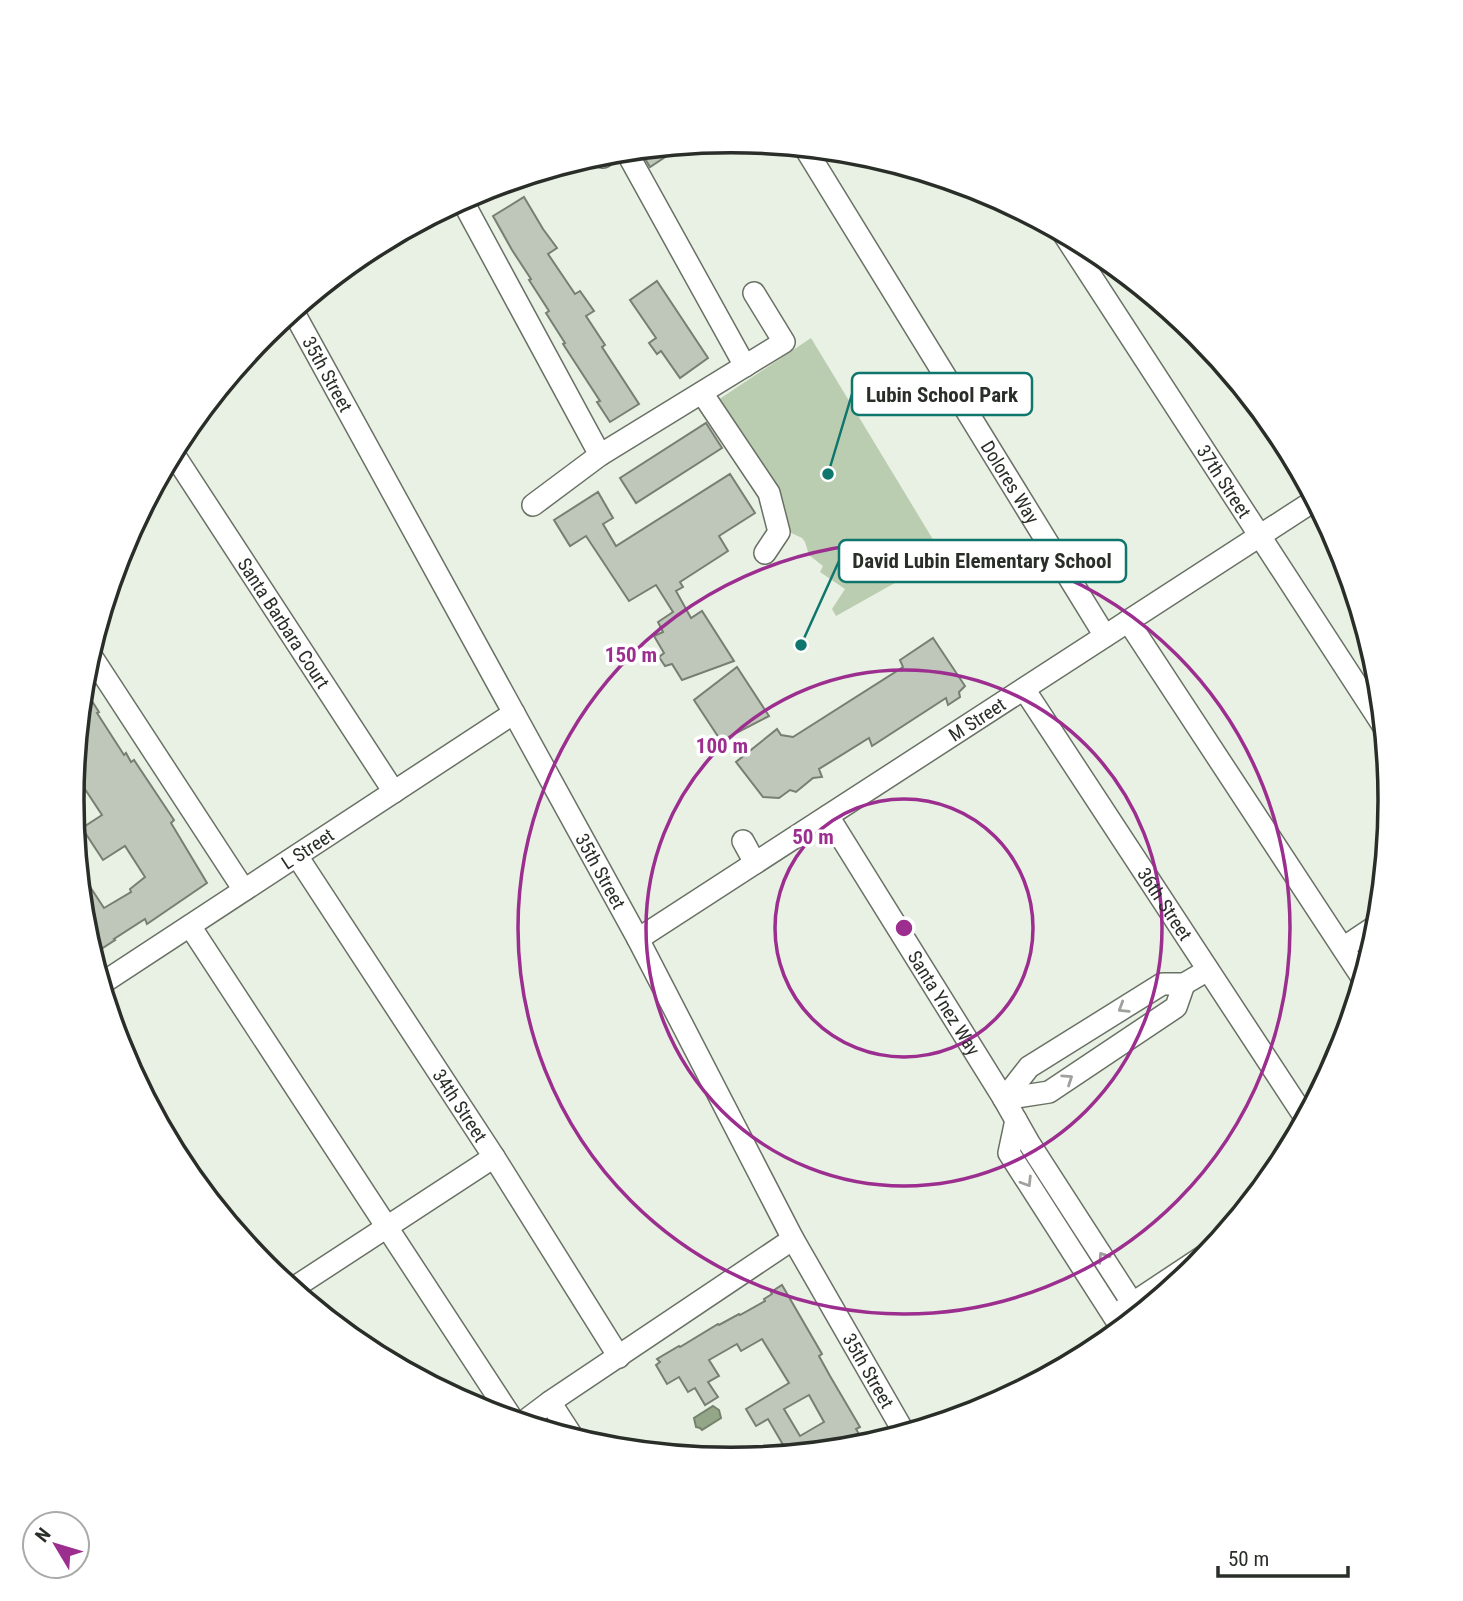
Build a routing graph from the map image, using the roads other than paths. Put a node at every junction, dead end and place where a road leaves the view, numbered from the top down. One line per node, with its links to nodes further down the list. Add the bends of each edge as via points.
1 (812, 159): 16 (street, Dolores Way)
2 (632, 161): 7 (street)
3 (467, 210): 9 (street)
4 (1076, 253): 13 (street, 37th Street)
5 (754, 293): 7 (street, via 784,342)
6 (298, 320): 20 (street, 35th Street)
7 (745, 366): 8 (street)
8 (702, 393): 9 (street); 14 (street, via 769,493 779,532)
9 (600, 455): 11 (street)
10 (180, 463): 21 (street, Santa Barbara Court)
11 (533, 505)
12 (1307, 505): 13 (street, M Street)
13 (1260, 536): 15 (street, M Street); 19 (street, 37th Street)
14 (765, 553)
15 (1128, 621): 16 (street, M Street); 30 (street)
16 (1105, 636): 18 (street, M Street)
17 (98, 666): 26 (street)
18 (1024, 689): 22 (street, M Street); 32 (street, 36th Street)
19 (1372, 708)
20 (514, 713): 21 (street, L Street); 29 (street, 35th Street)
21 (394, 792): 24 (street, L Street)
22 (828, 816): 25 (street, M Street); 35 (street, Santa Ynez Way)
23 (743, 841): 25 (street)
24 (297, 856): 26 (street, L Street); 38 (street, 34th Street)
25 (755, 863): 29 (street, M Street)
26 (244, 890): 27 (street, L Street)
27 (190, 926): 33 (street, L Street); 39 (street)
28 (1366, 933): 30 (street)
29 (638, 939): 40 (street, 35th Street)
30 (1343, 948): 31 (street)
31 (1357, 969)
32 (1208, 970): 34 (street); 36 (street, 36th Street)
33 (109, 979)
34 (1184, 984): 35 (street, one-way to 35, via 1161,984 1029,1067); 35 (street, one-way to 34, via 1049,1092 1176,1007)
35 (1004, 1099): 37 (street, Santa Ynez Way)
36 (1300, 1110)
37 (1016, 1120): 42 (street, Santa Ynez Way, one-way to 37); 43 (street, one-way to 43, via 1009,1153)
38 (494, 1157): 39 (street); 44 (street, 34th Street)
39 (387, 1227): 41 (street); 46 (street)
40 (793, 1239): 44 (street); 49 (street, 35th Street)
41 (301, 1283)
42 (1135, 1307)
43 (1117, 1320)
44 (619, 1356): 45 (street)
45 (550, 1402): 47 (street); 48 (street)
46 (504, 1407)
47 (531, 1416)
48 (566, 1426)
49 (900, 1426)

